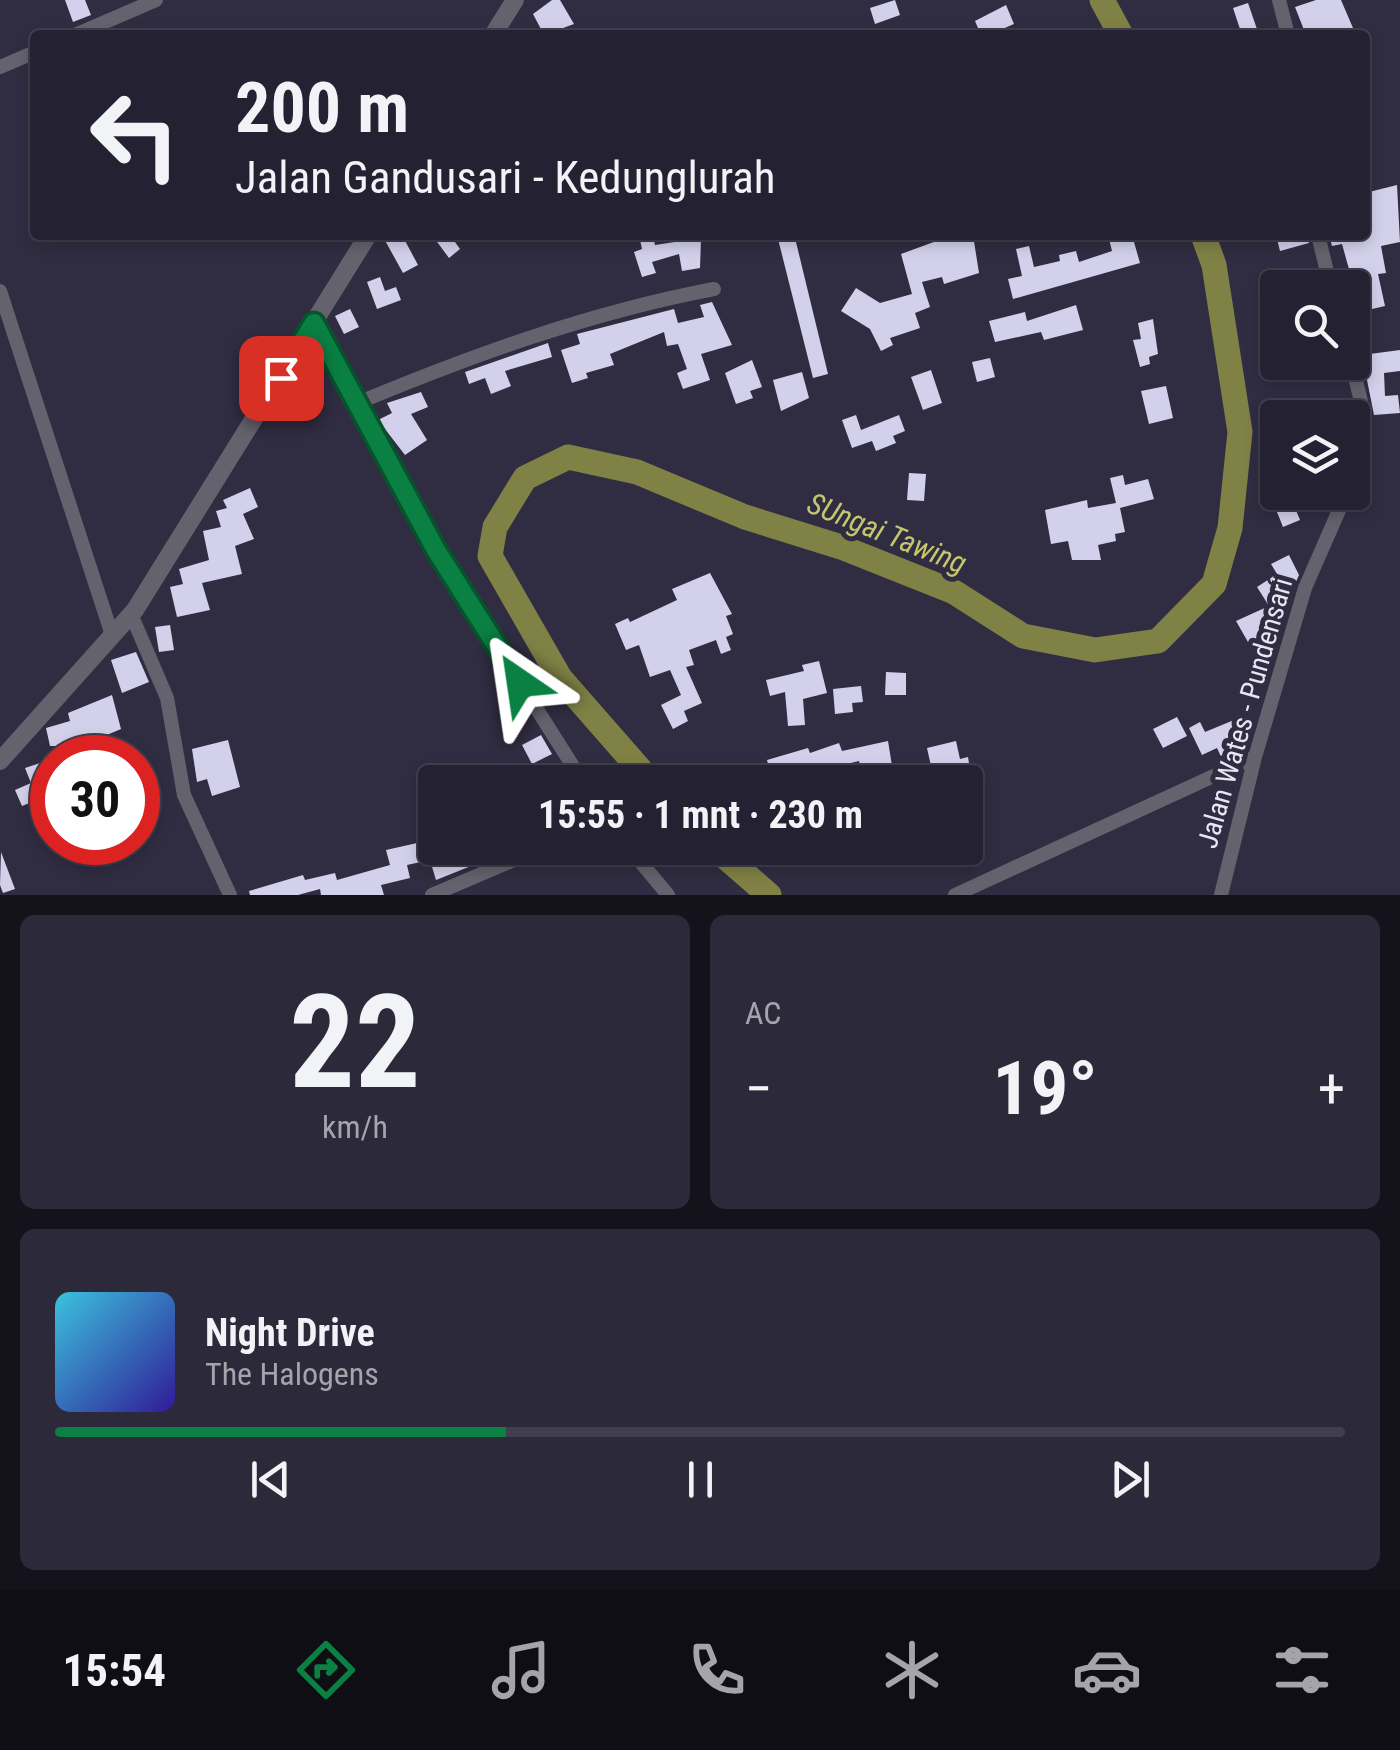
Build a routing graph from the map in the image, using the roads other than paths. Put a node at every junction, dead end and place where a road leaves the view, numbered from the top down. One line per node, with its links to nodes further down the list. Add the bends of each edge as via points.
1 (156, 0): 4 (street)
2 (514, 0): 5 (street)
3 (1279, 0): 6 (street)
4 (87, 30)
5 (496, 30)
6 (1287, 30)
7 (30, 54): 8 (street)
8 (0, 68)
9 (365, 240): 14 (street)
10 (1319, 240): 11 (street)
11 (1327, 270)
12 (714, 289): 15 (street, via 518,338)
13 (0, 292): 18 (street)
14 (314, 323): 15 (street); 17 (street)
15 (356, 404): 21 (street, via 436,550)
16 (1339, 510): 19 (street, Jalan Wates - Pundensari, via 1305,588)
17 (131, 614): 18 (street); 24 (street, via 168,698 184,795)
18 (112, 635): 20 (street)
19 (1255, 757): 27 (street); 28 (street, Jalan Wates - Pundensari)
20 (0, 761)
21 (572, 765)
22 (502, 865): 25 (street)
23 (643, 865): 26 (street)
24 (230, 895)
25 (432, 895)
26 (668, 895)
27 (955, 895)
28 (1221, 895)

